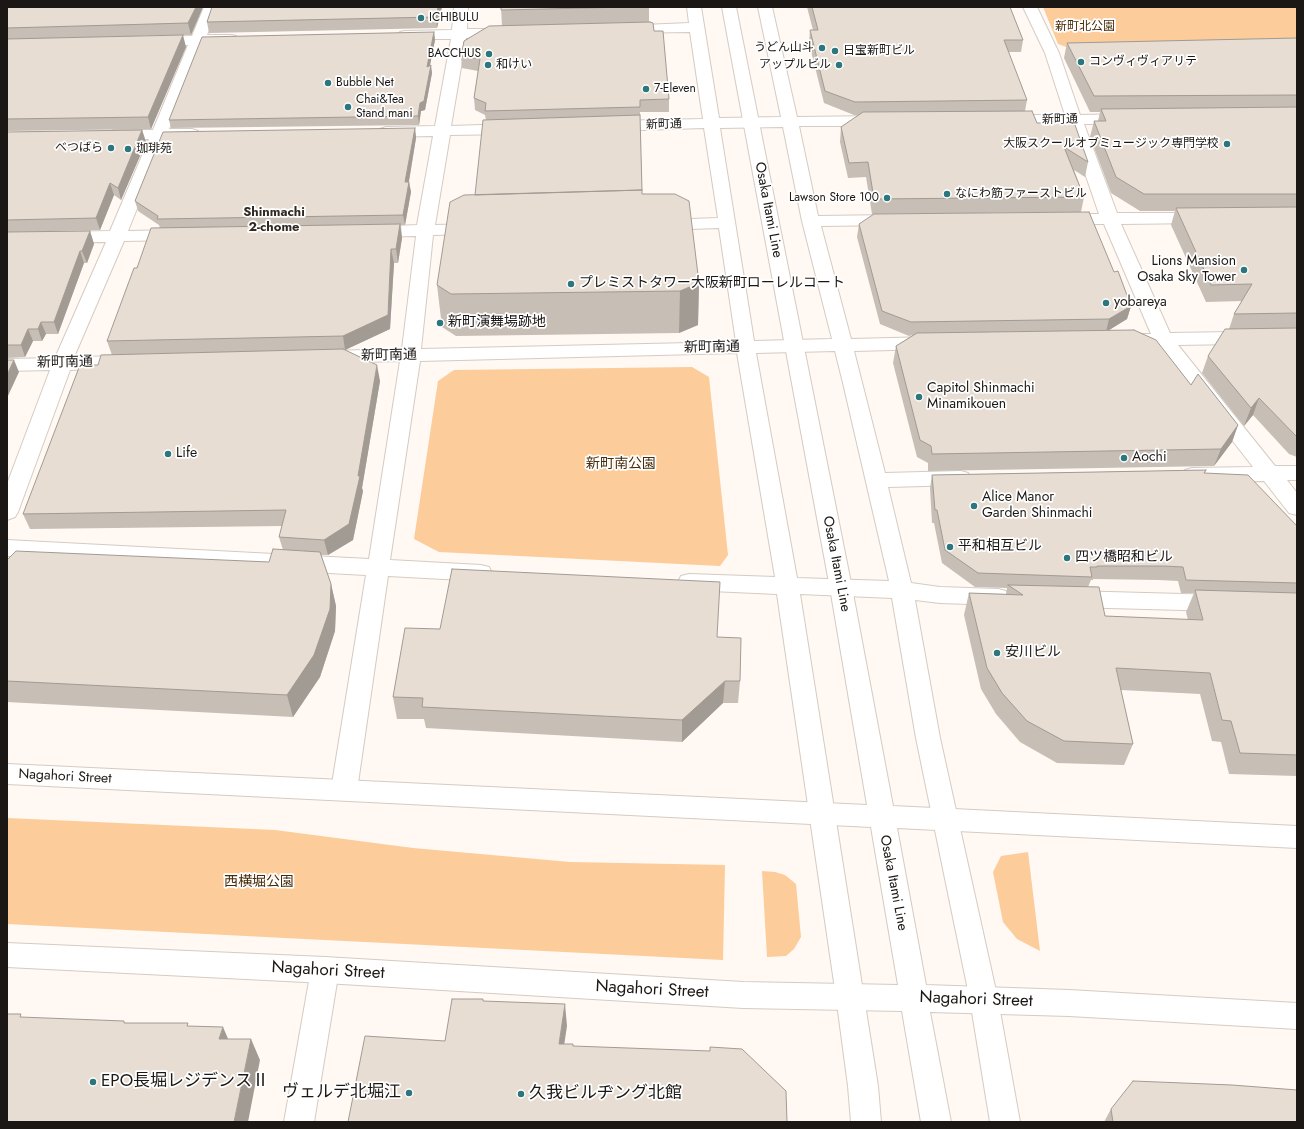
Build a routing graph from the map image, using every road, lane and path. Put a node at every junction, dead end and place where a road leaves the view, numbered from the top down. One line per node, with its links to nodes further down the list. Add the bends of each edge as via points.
1 (211, 7): 12 (street)
2 (461, 7): 9 (street)
3 (729, 7): 18 (street, Osaka Itami Line)
4 (765, 7): 19 (street)
5 (1030, 7): 16 (street, via 1060,53)
6 (695, 17): 7 (street); 20 (street)
7 (609, 30)
8 (522, 32): 9 (street)
9 (459, 34): 10 (street); 23 (street)
10 (388, 36)
11 (245, 39): 12 (street)
12 (198, 40): 13 (street); 27 (street)
13 (142, 42)
14 (1145, 119): 16 (street, 新町通)
15 (994, 120): 16 (street, 新町通)
16 (1074, 120): 30 (street)
17 (898, 121): 19 (street, 新町通)
18 (752, 122): 19 (street, 新町通); 20 (street, 新町通); 46 (street, Osaka Itami Line)
19 (790, 122): 32 (street)
20 (712, 123): 21 (street, 新町通); 33 (street)
21 (598, 126)
22 (527, 129): 23 (street)
23 (441, 131): 24 (street); 36 (street)
24 (370, 132)
25 (205, 134): 27 (street)
26 (102, 135): 27 (street)
27 (158, 135): 39 (street)
28 (1219, 218): 30 (street)
29 (1047, 219): 30 (street)
30 (1110, 219): 42 (street)
31 (906, 220): 32 (street)
32 (811, 221): 45 (street)
33 (726, 223): 34 (street); 47 (street)
34 (646, 225)
35 (496, 229): 36 (street)
36 (425, 231): 37 (street); 48 (street)
37 (354, 232)
38 (196, 235): 39 (street)
39 (117, 236): 40 (street); 52 (street)
40 (7, 238)
41 (1297, 337): 42 (street)
42 (1163, 339): 43 (street); 53 (street)
43 (1109, 340)
44 (945, 343): 45 (street, 新町南通)
45 (843, 344): 46 (street, 新町南通); 57 (street)
46 (794, 346): 47 (street, 新町南通); 65 (street, Osaka Itami Line)
47 (746, 348): 48 (street, 新町南通); 64 (street)
48 (411, 356): 49 (street, 新町南通); 61 (street)
49 (308, 358)
50 (149, 362): 52 (street, 新町南通)
51 (7, 364): 52 (street, 新町南通)
52 (62, 364): 59 (street)
53 (1270, 473): 54 (street); 55 (street); 58 (street)
54 (1297, 473)
55 (1174, 475)
56 (983, 478): 57 (street)
57 (877, 480): 66 (street)
58 (1297, 508)
59 (7, 512)
60 (7, 548): 61 (street)
61 (378, 568): 62 (street); 71 (street)
62 (497, 573)
63 (672, 581): 64 (street)
64 (787, 585): 65 (street); 72 (street)
65 (841, 588): 66 (street); 73 (street, Osaka Itami Line)
66 (902, 590): 67 (street, via 940,595); 74 (street, via 928,738)
67 (1019, 597)
68 (1051, 598): 69 (street)
69 (1241, 604)
70 (7, 774): 71 (street, Nagahori Street)
71 (344, 790): 72 (street, Nagahori Street)
72 (822, 814): 73 (street, Nagahori Street); 78 (street)
73 (881, 817): 74 (street, Nagahori Street); 79 (street, Osaka Itami Line)
74 (946, 820): 75 (street, Nagahori Street); 80 (street)
75 (1297, 837)
76 (7, 955): 77 (street, Nagahori Street)
77 (325, 970): 78 (street, Nagahori Street, via 743,995); 82 (street)
78 (850, 996): 79 (street, Nagahori Street); 83 (street)
79 (915, 998): 80 (street, Nagahori Street); 84 (street, Osaka Itami Line)
80 (984, 1000): 81 (street, Nagahori Street); 85 (street)
81 (1297, 1016)
82 (300, 1122)
83 (866, 1122)
84 (936, 1122)
85 (1005, 1122)

